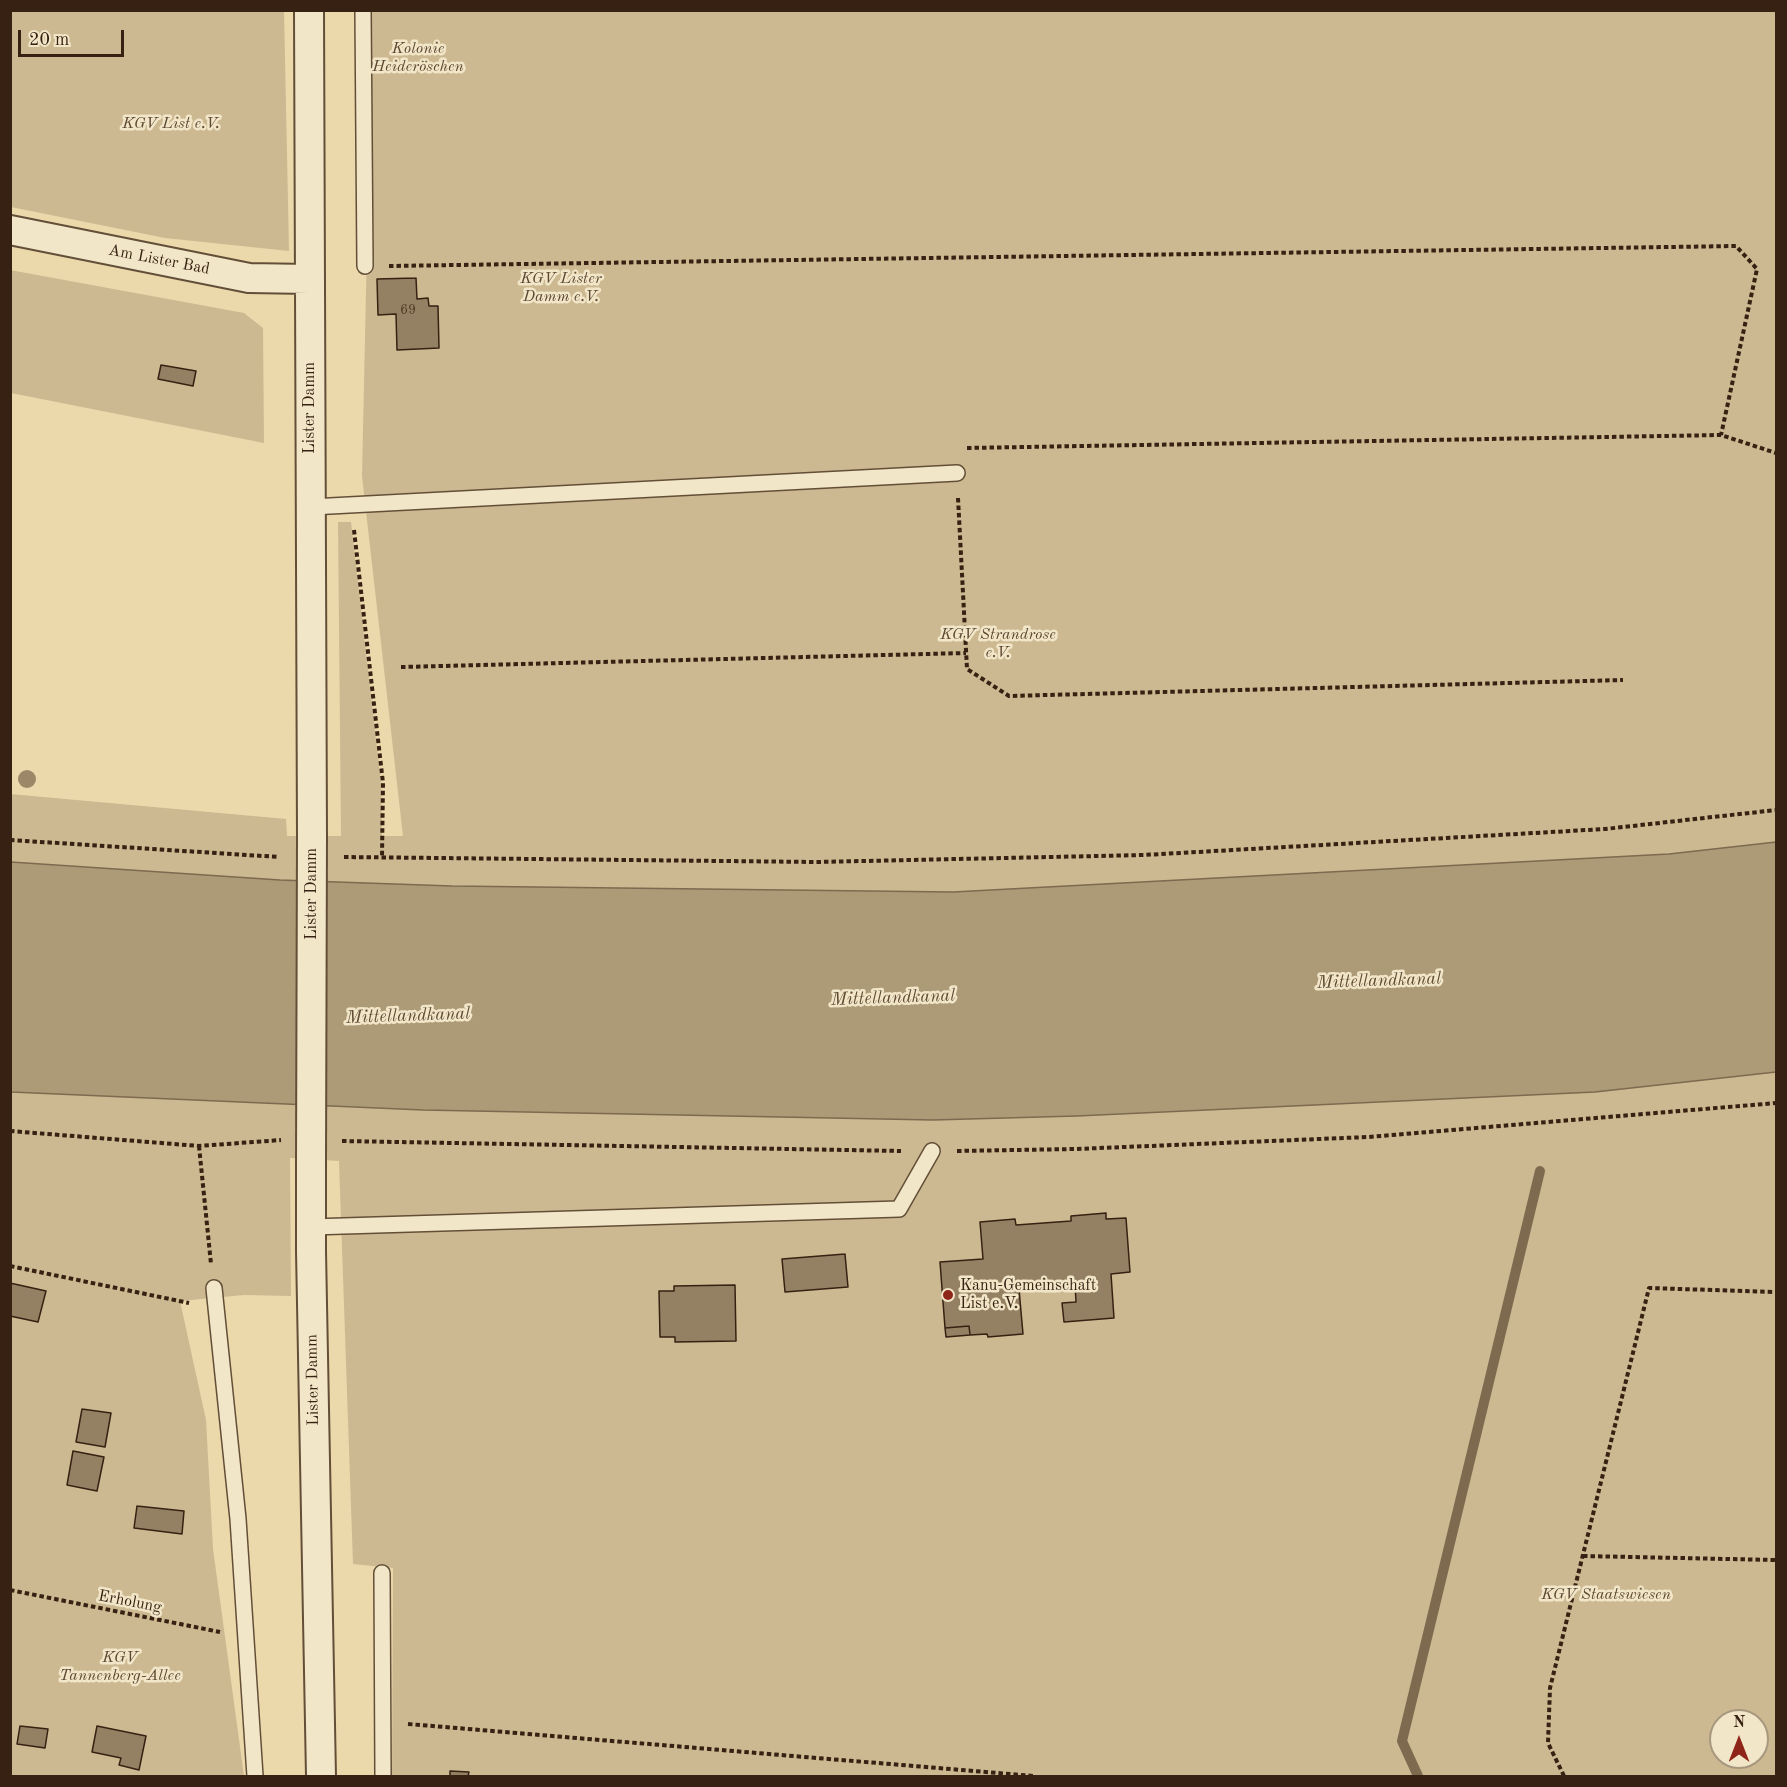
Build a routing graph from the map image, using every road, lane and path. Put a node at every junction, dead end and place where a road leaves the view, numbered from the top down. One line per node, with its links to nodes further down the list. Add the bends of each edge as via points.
1 (309, 10): 5 (street, Lister Damm)
2 (363, 10): 4 (lane)
3 (10, 231): 5 (street, Am Lister Bad, via 249,278)
4 (365, 266): 6 (path, via 1736,246 1757,269)
5 (309, 279): 10 (street, Lister Damm)
6 (1721, 435): 7 (path); 8 (path, via 965,448 955,449)
7 (1776, 453)
8 (957, 473): 9 (lane); 11 (path)
9 (352, 505): 10 (lane); 18 (path, via 383,783)
10 (310, 507): 25 (street, Lister Damm, bridge)
11 (966, 652): 12 (path); 13 (path, via 967,669 1009,696)
12 (401, 667)
13 (1623, 680)
14 (1776, 810): 18 (path, via 1605,829 1144,855 817,862)
15 (10, 840): 16 (path)
16 (280, 857)
17 (337, 857): 18 (path)
18 (382, 857)
19 (1776, 1103): 24 (path, via 1368,1137)
20 (10, 1131): 23 (path)
21 (292, 1140): 23 (path)
22 (339, 1141): 24 (path)
23 (199, 1146): 27 (path)
24 (932, 1151): 25 (lane, via 899,1209)
25 (310, 1227): 37 (street, Lister Damm)
26 (10, 1266): 29 (path)
27 (214, 1288): 29 (lane)
28 (1776, 1292): 30 (path, via 1649,1288)
29 (216, 1309): 34 (lane, via 238,1519)
30 (1583, 1556): 31 (path); 40 (path, via 1550,1688 1548,1743)
31 (1776, 1560)
32 (382, 1573): 35 (lane)
33 (10, 1590): 34 (path, Erholung)
34 (245, 1637): 36 (lane)
35 (383, 1721): 38 (lane); 39 (path)
36 (255, 1776)
37 (321, 1776)
38 (383, 1776)
39 (1034, 1776)
40 (1564, 1776)

